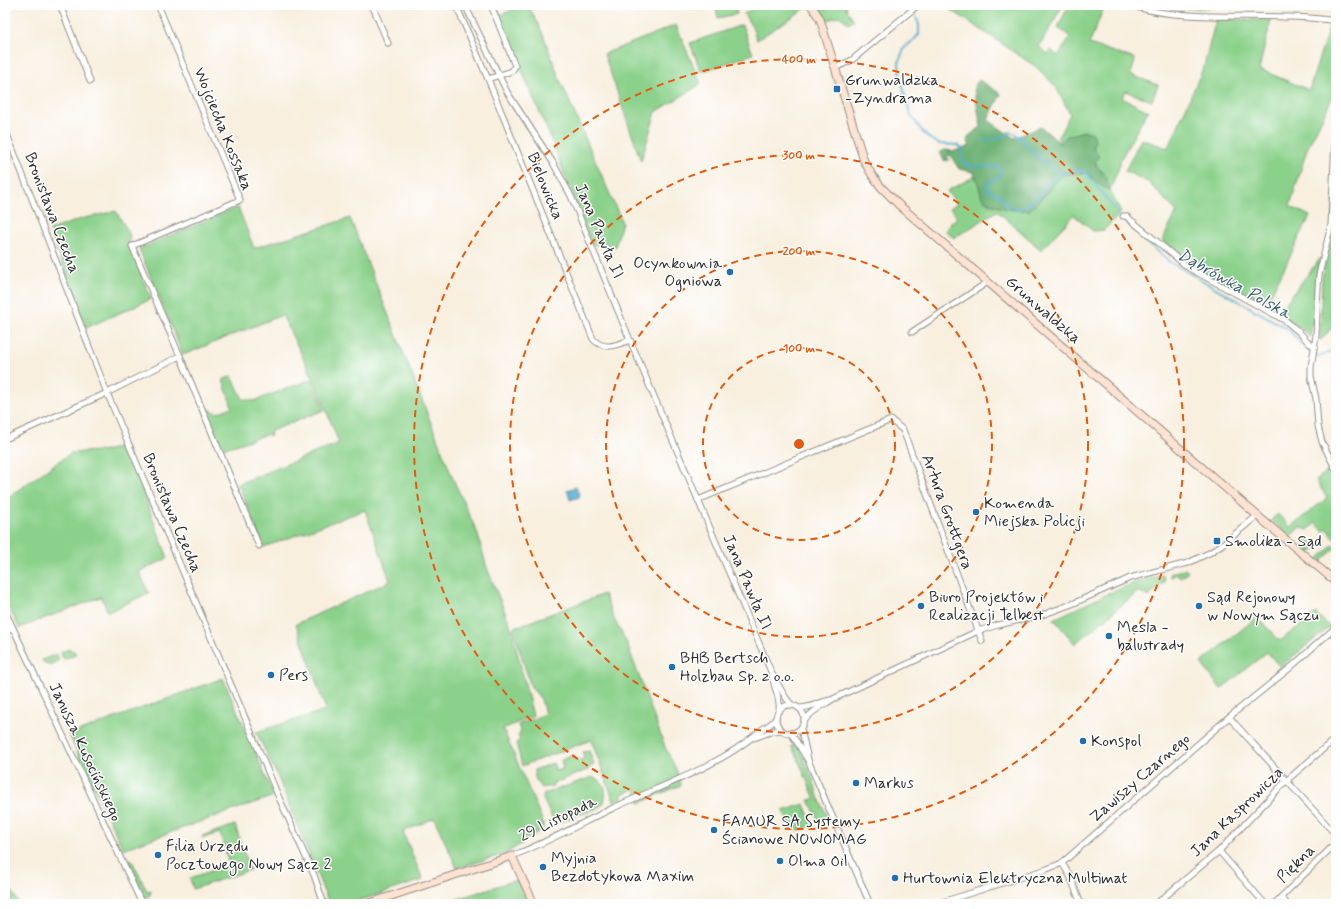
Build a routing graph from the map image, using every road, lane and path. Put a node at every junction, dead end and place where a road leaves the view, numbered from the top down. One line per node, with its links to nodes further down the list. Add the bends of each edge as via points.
1 (60, 5): 16 (street)
2 (158, 5): 24 (street, Wojciecha Kossaka, via 240,200 132,246)
3 (372, 5): 12 (street)
4 (456, 5): 15 (street, Bielowicka)
5 (465, 5): 14 (street, Jana Pawła II)
6 (491, 5): 14 (street, via 515,66 512,71)
7 (812, 5): 13 (street, Grunwaldzka, via 820,19)
8 (1130, 5): 10 (street, via 1146,11 1187,15)
9 (915, 7): 13 (street, via 852,60)
10 (1335, 21): 11 (street)
11 (1336, 30)
12 (388, 43)
13 (835, 68): 20 (street, Grunwaldzka, via 864,161 872,175 889,195)
14 (498, 75): 15 (street); 22 (street, Jana Pawła II, via 565,183)
15 (488, 79): 22 (street, Bielowicka, via 592,339 607,347)
16 (90, 81)
17 (1336, 117): 23 (street, via 1331,225 1318,281)
18 (5, 129): 25 (street, Bronisława Czecha)
19 (1123, 216): 23 (street, via 1189,268 1286,321)
20 (988, 282): 21 (street); 29 (street, Grunwaldzka)
21 (912, 332)
22 (630, 340): 28 (street, Jana Pawła II)
23 (1314, 348): 27 (street, via 1311,376 1318,426 1322,442)
24 (180, 356): 25 (street); 30 (street)
25 (107, 393): 26 (street); 60 (street, Bronisława Czecha, via 314,875)
26 (5, 439)
27 (1336, 470)
28 (698, 500): 35 (street, Artura Grottgera, via 891,420 903,430); 38 (street, Jana Pawła II)
29 (1257, 516): 31 (street, Grunwaldzka); 35 (street, via 1211,552 1188,563 1130,578 1042,615)
30 (259, 546)
31 (1336, 582)
32 (5, 612): 34 (street, Janusza Kusocińskiego)
33 (1336, 627): 44 (street, Zawiszy Czarnego)
34 (13, 628): 36 (street); 59 (street, Janusza Kusocińskiego)
35 (978, 631): 37 (street, Artura Grottgera); 39 (street)
36 (5, 632)
37 (982, 641)
38 (772, 674): 40 (street, Jana Pawła II); 42 (street, Jana Pawła II, via 780,701)
39 (833, 699): 41 (street); 45 (street)
40 (792, 705): 41 (street); 42 (street)
41 (800, 708): 45 (street)
42 (779, 710): 43 (street)
43 (776, 718): 47 (street); 49 (street, 29 Listopada)
44 (1229, 718): 52 (street); 57 (street, Zawiszy Czarnego)
45 (804, 720): 46 (street)
46 (801, 729): 48 (street); 51 (street)
47 (781, 730): 48 (street); 49 (street, 29 Listopada)
48 (790, 733): 51 (street)
49 (753, 738): 56 (street, 29 Listopada, via 702,768)
50 (1336, 738): 52 (street, Jana Kasprowicza)
51 (808, 760): 63 (street)
52 (1286, 781): 53 (street); 55 (street, Jana Kasprowicza)
53 (1336, 835)
54 (1336, 843): 58 (street, Piękna)
55 (1219, 851): 66 (street, Jana Kasprowicza); 67 (street)
56 (512, 856): 61 (street, 29 Listopada); 62 (street)
57 (1062, 863): 64 (street, Zawiszy Czarnego); 65 (street)
58 (1281, 898): 68 (street, Piękna); 69 (street)
59 (142, 904)
60 (324, 904)
61 (366, 904)
62 (534, 904)
63 (870, 904)
64 (936, 904)
65 (1081, 904)
66 (1156, 904)
67 (1266, 904)
68 (1274, 904)
69 (1287, 904)

